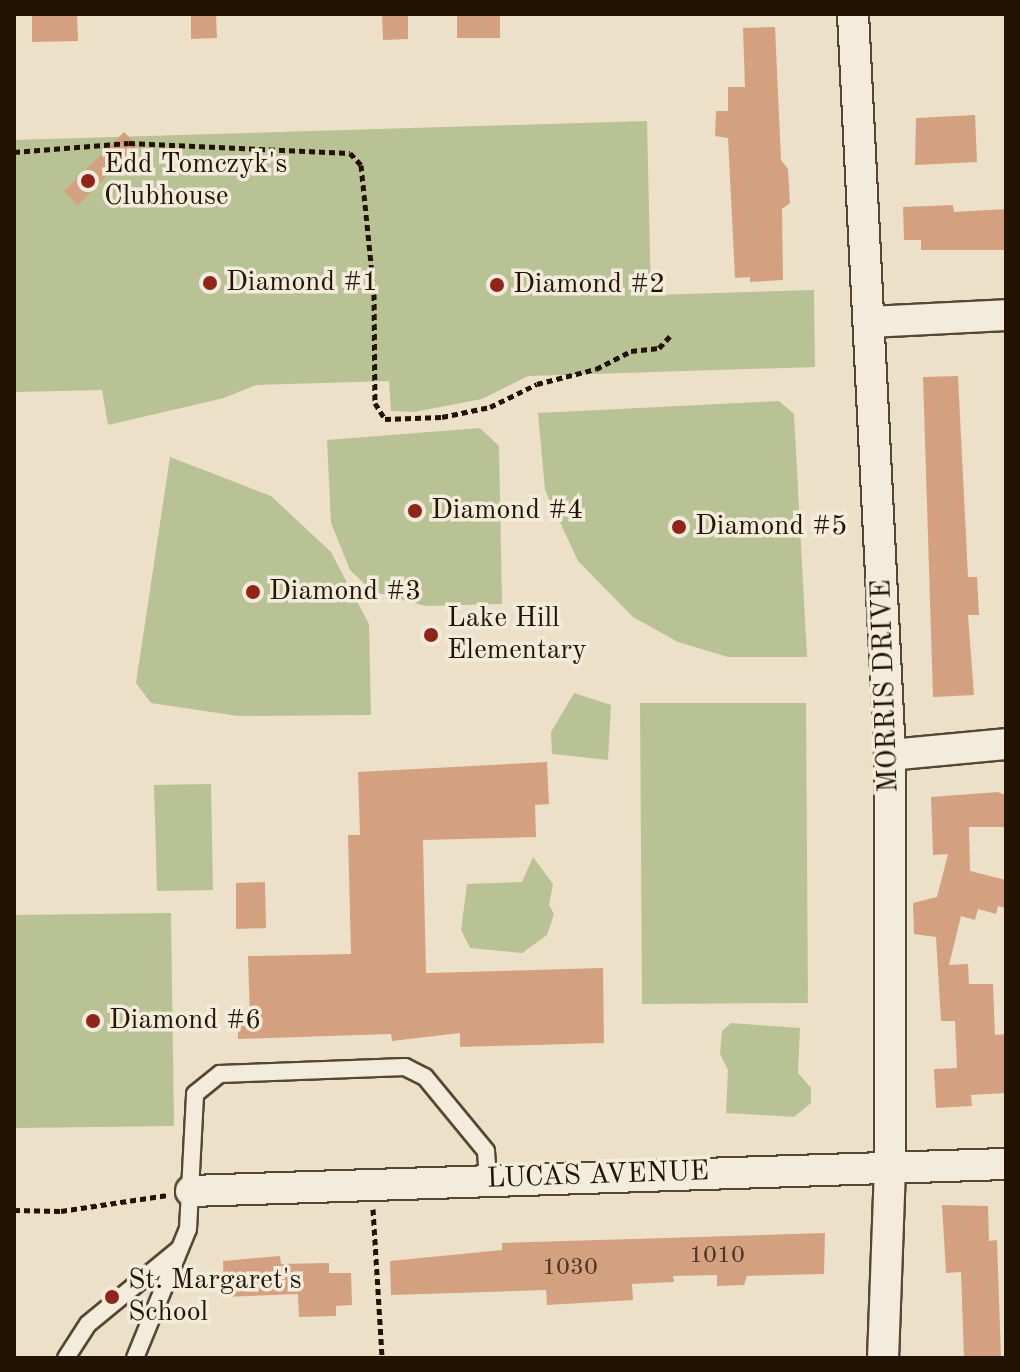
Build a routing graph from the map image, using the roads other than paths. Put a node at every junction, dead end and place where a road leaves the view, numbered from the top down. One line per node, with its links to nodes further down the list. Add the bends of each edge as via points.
1 (853, 14): 3 (street, MORRIS DRIVE)
2 (1006, 315): 3 (street)
3 (870, 322): 5 (street, MORRIS DRIVE)
4 (1006, 744): 5 (street)
5 (890, 755): 7 (street, MORRIS DRIVE)
6 (1006, 1164): 7 (street, LUCAS AVENUE)
7 (890, 1168): 8 (street, LUCAS AVENUE); 13 (street, MORRIS DRIVE)
8 (488, 1179): 9 (street, LUCAS AVENUE); 9 (lane, via 486,1151 425,1077 405,1067 220,1074 195,1094)
9 (191, 1191): 10 (lane, via 188,1229)
10 (178, 1250): 11 (lane, via 88,1324); 12 (lane)
11 (66, 1358)
12 (135, 1358)
13 (883, 1358)

